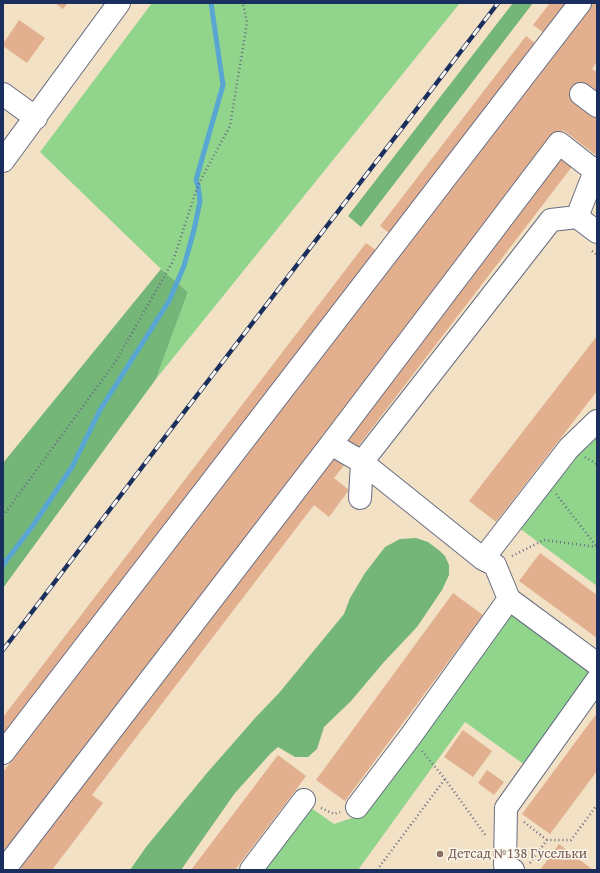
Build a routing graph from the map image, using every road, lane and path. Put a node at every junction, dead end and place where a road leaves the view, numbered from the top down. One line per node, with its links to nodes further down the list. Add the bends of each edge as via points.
1 (119, 3): 5 (street)
2 (243, 3): 15 (path, via 247,23 230,126 198,185 173,261 116,361)
3 (580, 3): 22 (street)
4 (3, 94): 5 (street)
5 (36, 118): 6 (street)
6 (3, 161)
7 (596, 169): 8 (street); 11 (street, via 559,143)
8 (577, 217): 9 (street); 12 (street, via 551,220)
9 (597, 232)
10 (597, 421): 13 (street, via 569,448)
11 (330, 444): 12 (street); 29 (street)
12 (362, 462): 14 (street); 17 (street)
13 (545, 480): 16 (path); 17 (street)
14 (360, 498)
15 (3, 516)
16 (597, 547): 17 (path, via 544,540)
17 (489, 562): 18 (street)
18 (509, 599): 19 (street); 21 (street)
19 (597, 664)
20 (597, 680): 28 (street, via 506,808)
21 (410, 737): 23 (path); 26 (street)
22 (3, 752)
23 (445, 779): 27 (path); 31 (path)
24 (304, 800): 26 (path, via 334,814); 30 (street)
25 (597, 805): 28 (path, via 571,840 548,840)
26 (357, 807)
27 (488, 840)
28 (512, 867)
29 (4, 870)
30 (251, 870)
31 (377, 870)

